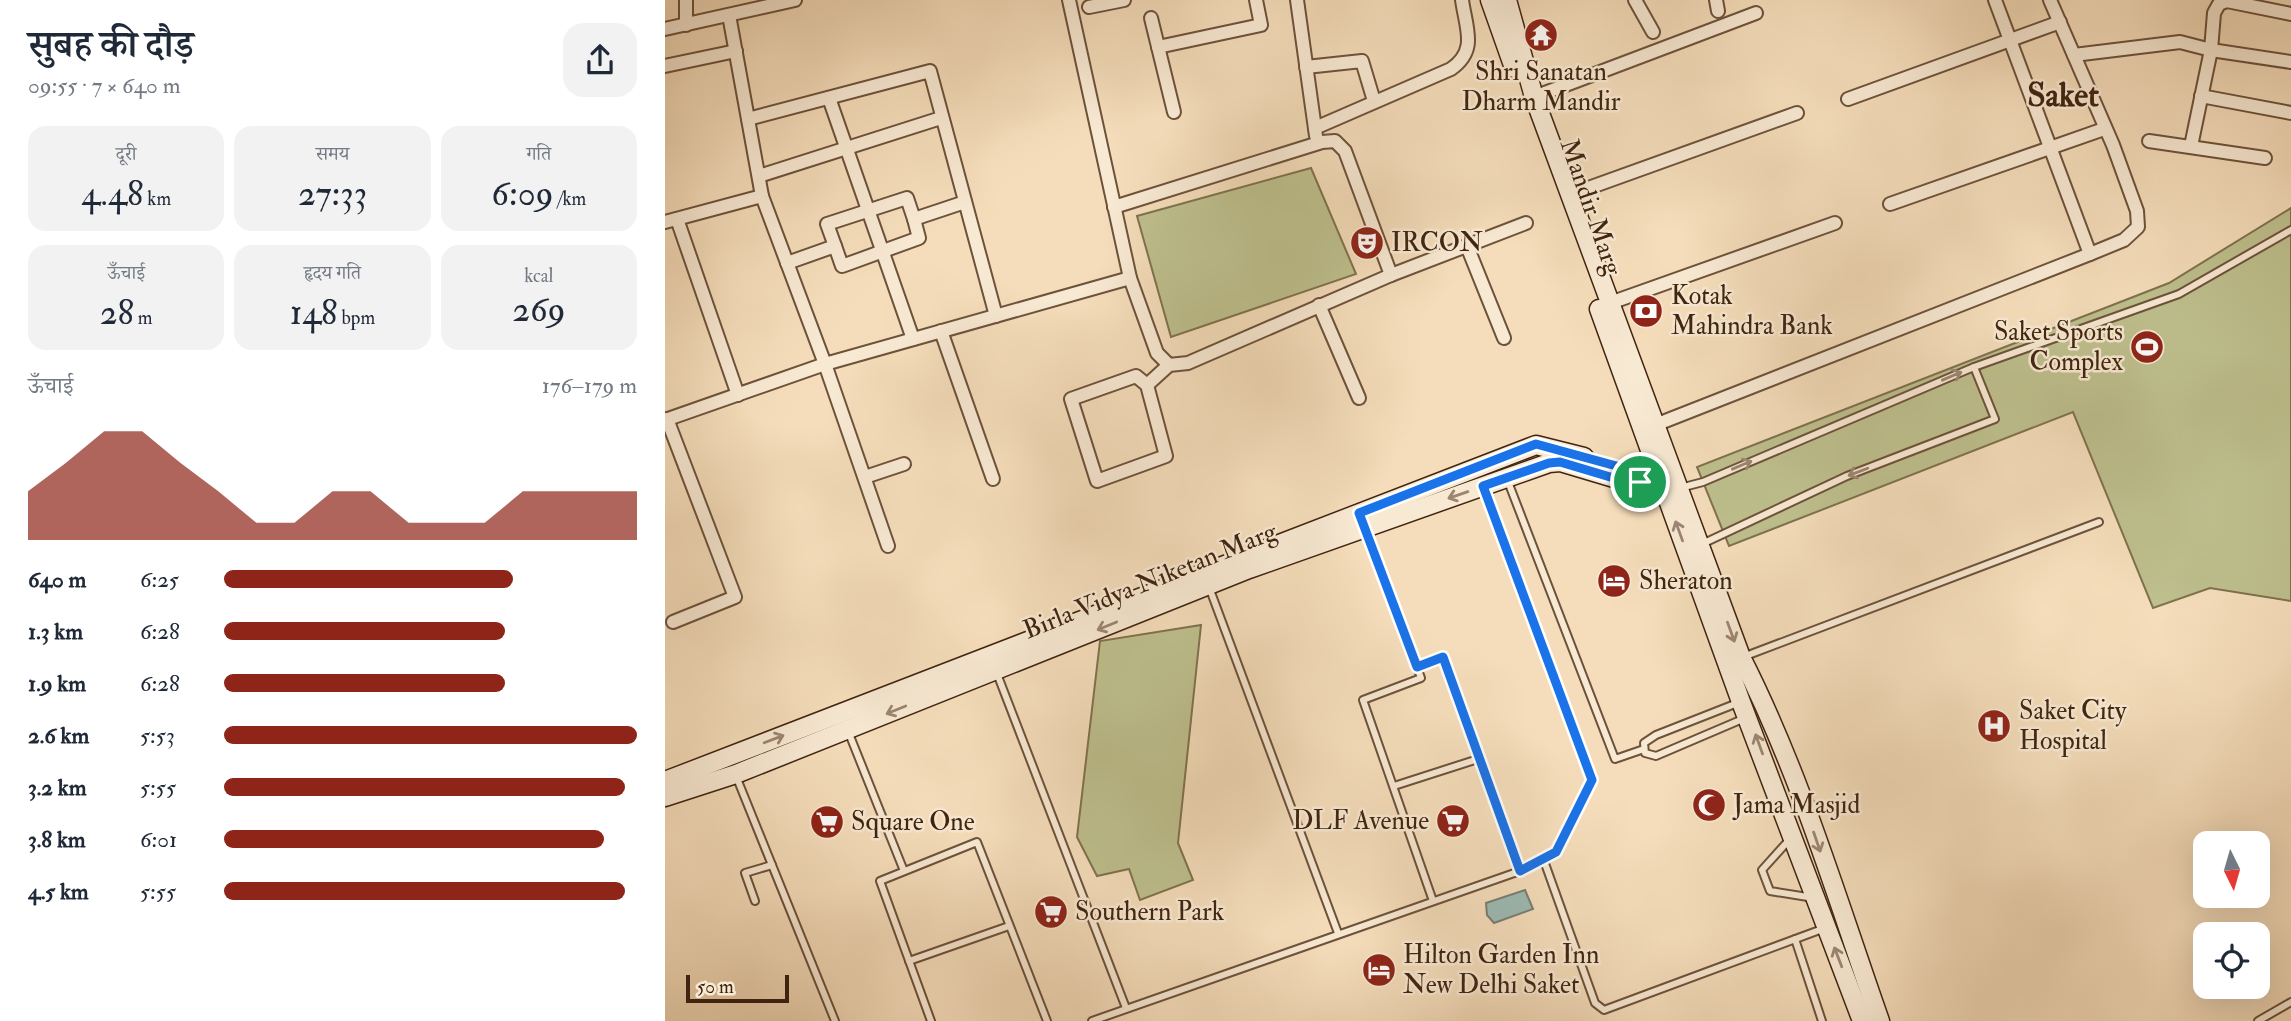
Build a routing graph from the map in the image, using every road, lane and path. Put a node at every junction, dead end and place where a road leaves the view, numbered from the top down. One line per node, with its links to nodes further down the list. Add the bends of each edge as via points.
1 (686, 0): 19 (street)
2 (795, 0): 16 (street)
3 (1069, 0): 53 (street)
4 (1256, 0): 23 (street, via 1261,25)
5 (1297, 0): 29 (street)
6 (1462, 0): 34 (street, via 1468,52 1463,60)
7 (1490, 0): 80 (main road, Mandir Marg)
8 (1507, 0): 31 (main road, Mandir Marg)
9 (1635, 0): 21 (street)
10 (1995, 0): 22 (street)
11 (2050, 0): 18 (street)
12 (1116, 1): 13 (street)
13 (1089, 7)
14 (1756, 13): 31 (street)
15 (2291, 14): 24 (street, via 2227,1 2219,4)
16 (729, 15): 19 (street); 25 (street)
17 (1151, 18): 23 (street)
18 (2060, 22): 22 (street); 26 (street)
19 (686, 25): 20 (street)
20 (665, 29)
21 (1653, 32)
22 (2009, 38): 33 (street); 46 (street)
23 (1158, 47): 35 (street)
24 (2211, 50): 26 (street, via 2165,42); 27 (street); 30 (street)
25 (736, 51): 28 (street); 39 (street)
26 (2074, 55): 41 (street)
27 (2291, 62)
28 (665, 66)
29 (1306, 67): 34 (street, via 1362,61); 40 (street)
30 (2201, 96): 37 (street); 44 (street)
31 (1534, 97): 50 (main road, Mandir Marg)
32 (829, 98): 38 (street, via 930,71); 39 (street); 45 (street)
33 (1848, 99)
34 (1374, 101): 40 (street)
35 (1174, 112)
36 (1797, 113): 50 (street)
37 (2291, 113)
38 (941, 118): 45 (street); 51 (street)
39 (748, 119): 48 (street)
40 (1315, 128): 43 (street)
41 (2104, 129): 46 (street); 63 (street, via 2137,211 2138,227 2124,240)
42 (2149, 141): 44 (street)
43 (1317, 143): 53 (street); 65 (street, via 1335,141 1345,151)
44 (2192, 146): 47 (street)
45 (845, 147): 48 (street); 54 (street)
46 (2050, 148): 52 (street); 63 (street)
47 (2265, 158)
48 (759, 176): 49 (street)
49 (762, 195): 56 (street); 64 (street)
50 (1569, 195): 67 (main road, Mandir Marg)
51 (965, 202): 55 (street); 69 (street)
52 (1890, 204)
53 (1114, 207): 66 (street)
54 (867, 210): 55 (street, via 907,198); 60 (street, via 827,224); 62 (street)
55 (914, 219): 62 (street, via 919,238)
56 (671, 220): 77 (street)
57 (1525, 223): 61 (street)
58 (1835, 223): 67 (street)
59 (2291, 230): 75 (lane, via 2179,294)
60 (835, 246): 62 (street, via 842,266); 64 (street)
61 (1468, 246): 65 (street); 71 (street)
62 (882, 252): 72 (street)
63 (2089, 254): 80 (street)
64 (787, 263): 73 (street)
65 (1391, 275): 68 (street)
66 (1130, 278): 69 (street); 74 (street, via 1157,353)
67 (1609, 303): 80 (main road, Mandir Marg)
68 (1318, 305): 74 (street, via 1188,363); 78 (street)
69 (996, 316): 70 (street)
70 (941, 331): 72 (street); 84 (street)
71 (1504, 338)
72 (913, 339): 73 (street)
73 (825, 364): 77 (street); 82 (street)
74 (1169, 365): 76 (street)
75 (1974, 367): 87 (lane, one-way to 75, via 1703,482); 90 (lane, one-way to 90, via 1995,419 1847,476)
76 (1147, 385): 76 (street, via 1136,376 1071,399 1097,481 1166,456)
77 (738, 395): 79 (street)
78 (1359, 398)
79 (666, 420): 93 (street, via 735,597)
80 (1648, 428): 87 (main road)
81 (904, 464): 82 (street)
82 (865, 477): 91 (street)
83 (1507, 477): 85 (main road, via 1560,462); 86 (main road); 100 (lane, via 1615,759)
84 (993, 479)
85 (1640, 482): 87 (main road); 88 (main road, via 1631,470 1536,444)
86 (1483, 486): 88 (main road, one-way to 88); 108 (lane, via 1592,780 1556,852)
87 (1670, 487): 90 (main road); 98 (main road, one-way to 87)
88 (1362, 520): 92 (main road); 96 (lane)
89 (2099, 522): 94 (lane)
90 (1699, 545): 94 (main road, one-way to 94)
91 (888, 546)
92 (1205, 580): 95 (main road); 117 (lane)
93 (673, 622)
94 (1741, 657): 97 (main road)
95 (992, 663): 99 (main road, one-way to 99); 101 (main road, one-way to 95); 121 (lane)
96 (1417, 667): 102 (lane, via 1443,657); 105 (lane, via 1421,678 1363,700)
97 (1766, 708): 98 (main road); 128 (main road, one-way to 128)
98 (1745, 709): 100 (lane, via 1656,735 1644,743); 100 (lane, via 1656,756); 107 (main road, one-way to 98)
99 (847, 729): 103 (main road); 110 (lane)
100 (1644, 749)
101 (728, 757): 103 (lane); 104 (main road)
102 (1478, 759): 105 (lane); 111 (lane)
103 (736, 774): 106 (main road); 109 (lane)
104 (665, 781)
105 (1394, 786): 114 (lane)
106 (665, 797)
107 (1793, 836): 112 (main road); 112 (lane, via 1762,870 1770,891)
108 (1543, 858): 111 (lane); 118 (lane, via 1595,1003 1604,1010)
109 (772, 865): 113 (lane, via 745,873); 122 (lane)
110 (904, 871): 115 (lane, via 977,842); 119 (lane, via 880,881)
111 (1520, 871): 114 (lane)
112 (1816, 898): 116 (main road)
113 (755, 901)
114 (1433, 901): 117 (lane)
115 (1009, 926): 119 (lane); 124 (lane)
116 (1826, 927): 118 (lane); 127 (main road, one-way to 116)
117 (1338, 933): 121 (lane)
118 (1795, 939): 126 (lane)
119 (909, 961): 123 (lane)
120 (2291, 1002): 129 (lane)
121 (1126, 1009): 125 (lane)
122 (835, 1021)
123 (932, 1021)
124 (1047, 1021)
125 (1092, 1021)
126 (1822, 1021)
127 (1862, 1021)
128 (1880, 1021)
129 (2258, 1021)

